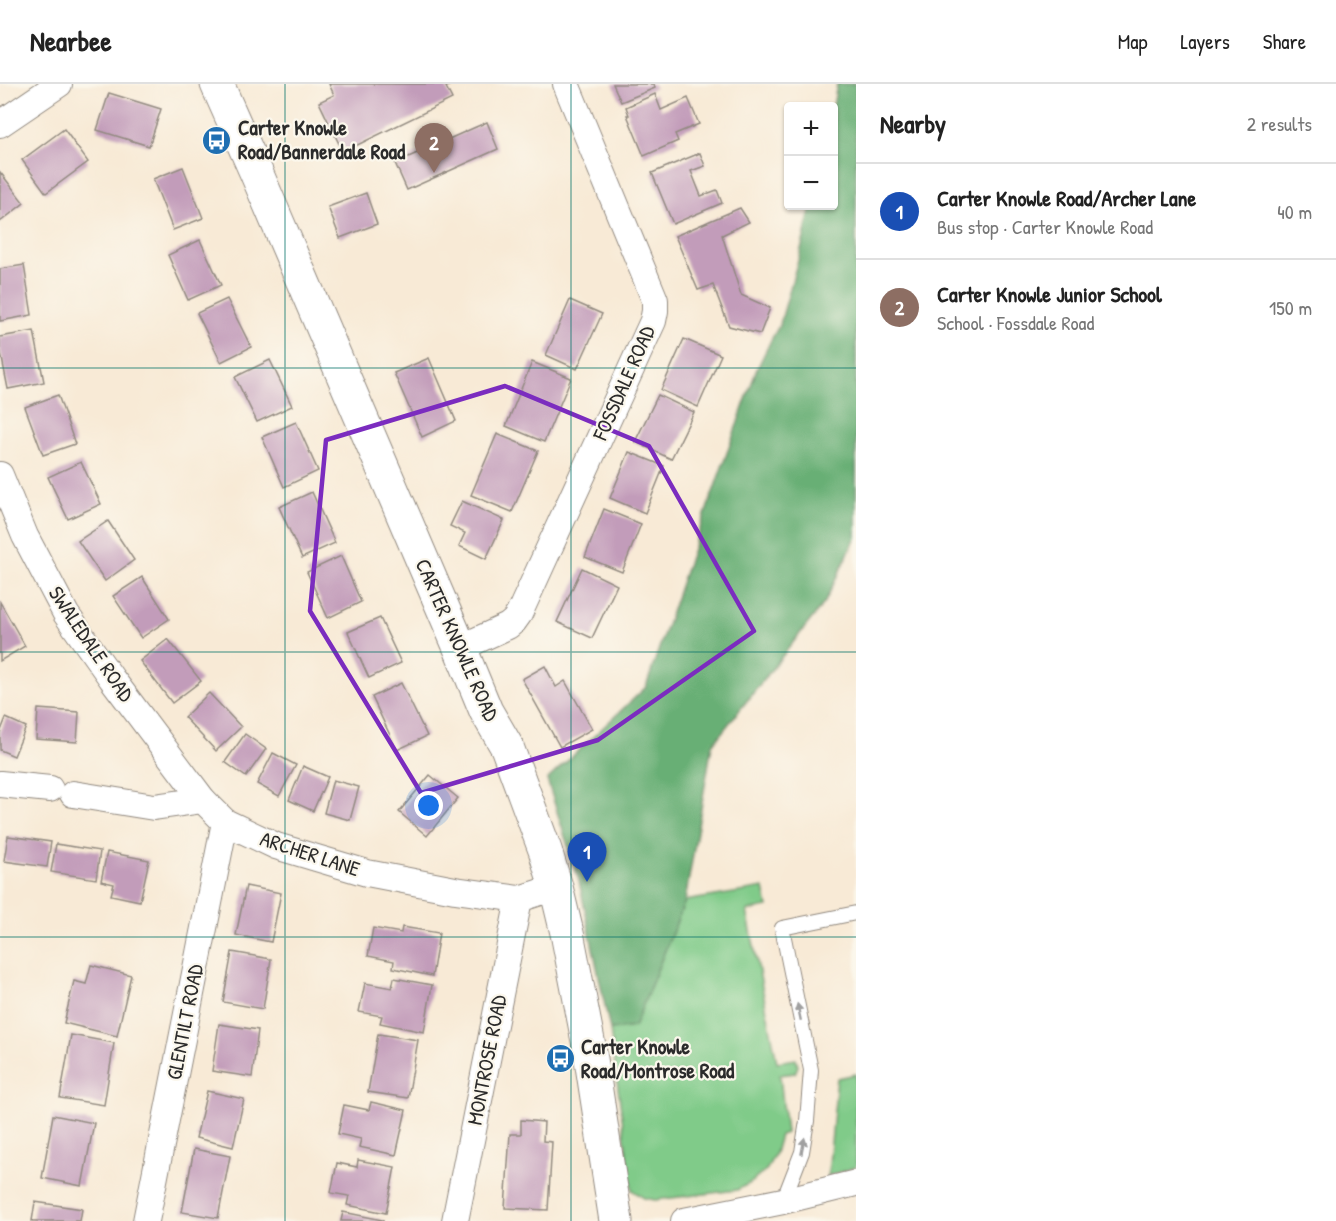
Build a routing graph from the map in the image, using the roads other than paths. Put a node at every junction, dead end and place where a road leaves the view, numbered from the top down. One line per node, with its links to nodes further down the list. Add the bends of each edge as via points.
1 (59, 84): 4 (street)
2 (217, 84): 6 (street, CARTER KNOWLE ROAD)
3 (566, 84): 6 (street, FOSSDALE ROAD, via 655,300 653,321 519,614 508,626)
4 (0, 124)
5 (0, 475): 8 (street, SWALEDALE ROAD, via 25,536 66,614)
6 (460, 648): 10 (street, CARTER KNOWLE ROAD, via 486,711 507,747)
7 (0, 784): 8 (street, via 154,807)
8 (203, 800): 9 (street, ARCHER LANE)
9 (225, 822): 11 (street, ARCHER LANE, via 276,846 367,873); 15 (street, GLENTILT ROAD)
10 (556, 887): 11 (street, ARCHER LANE); 17 (street, CARTER KNOWLE ROAD, via 589,1046)
11 (519, 899): 16 (street, MONTROSE ROAD)
12 (856, 914): 14 (lane, one-way to 12, via 802,1152 811,1070 782,928)
13 (856, 1183): 14 (street)
14 (771, 1209): 18 (street)
15 (146, 1221)
16 (455, 1221)
17 (616, 1221)
18 (684, 1221)

